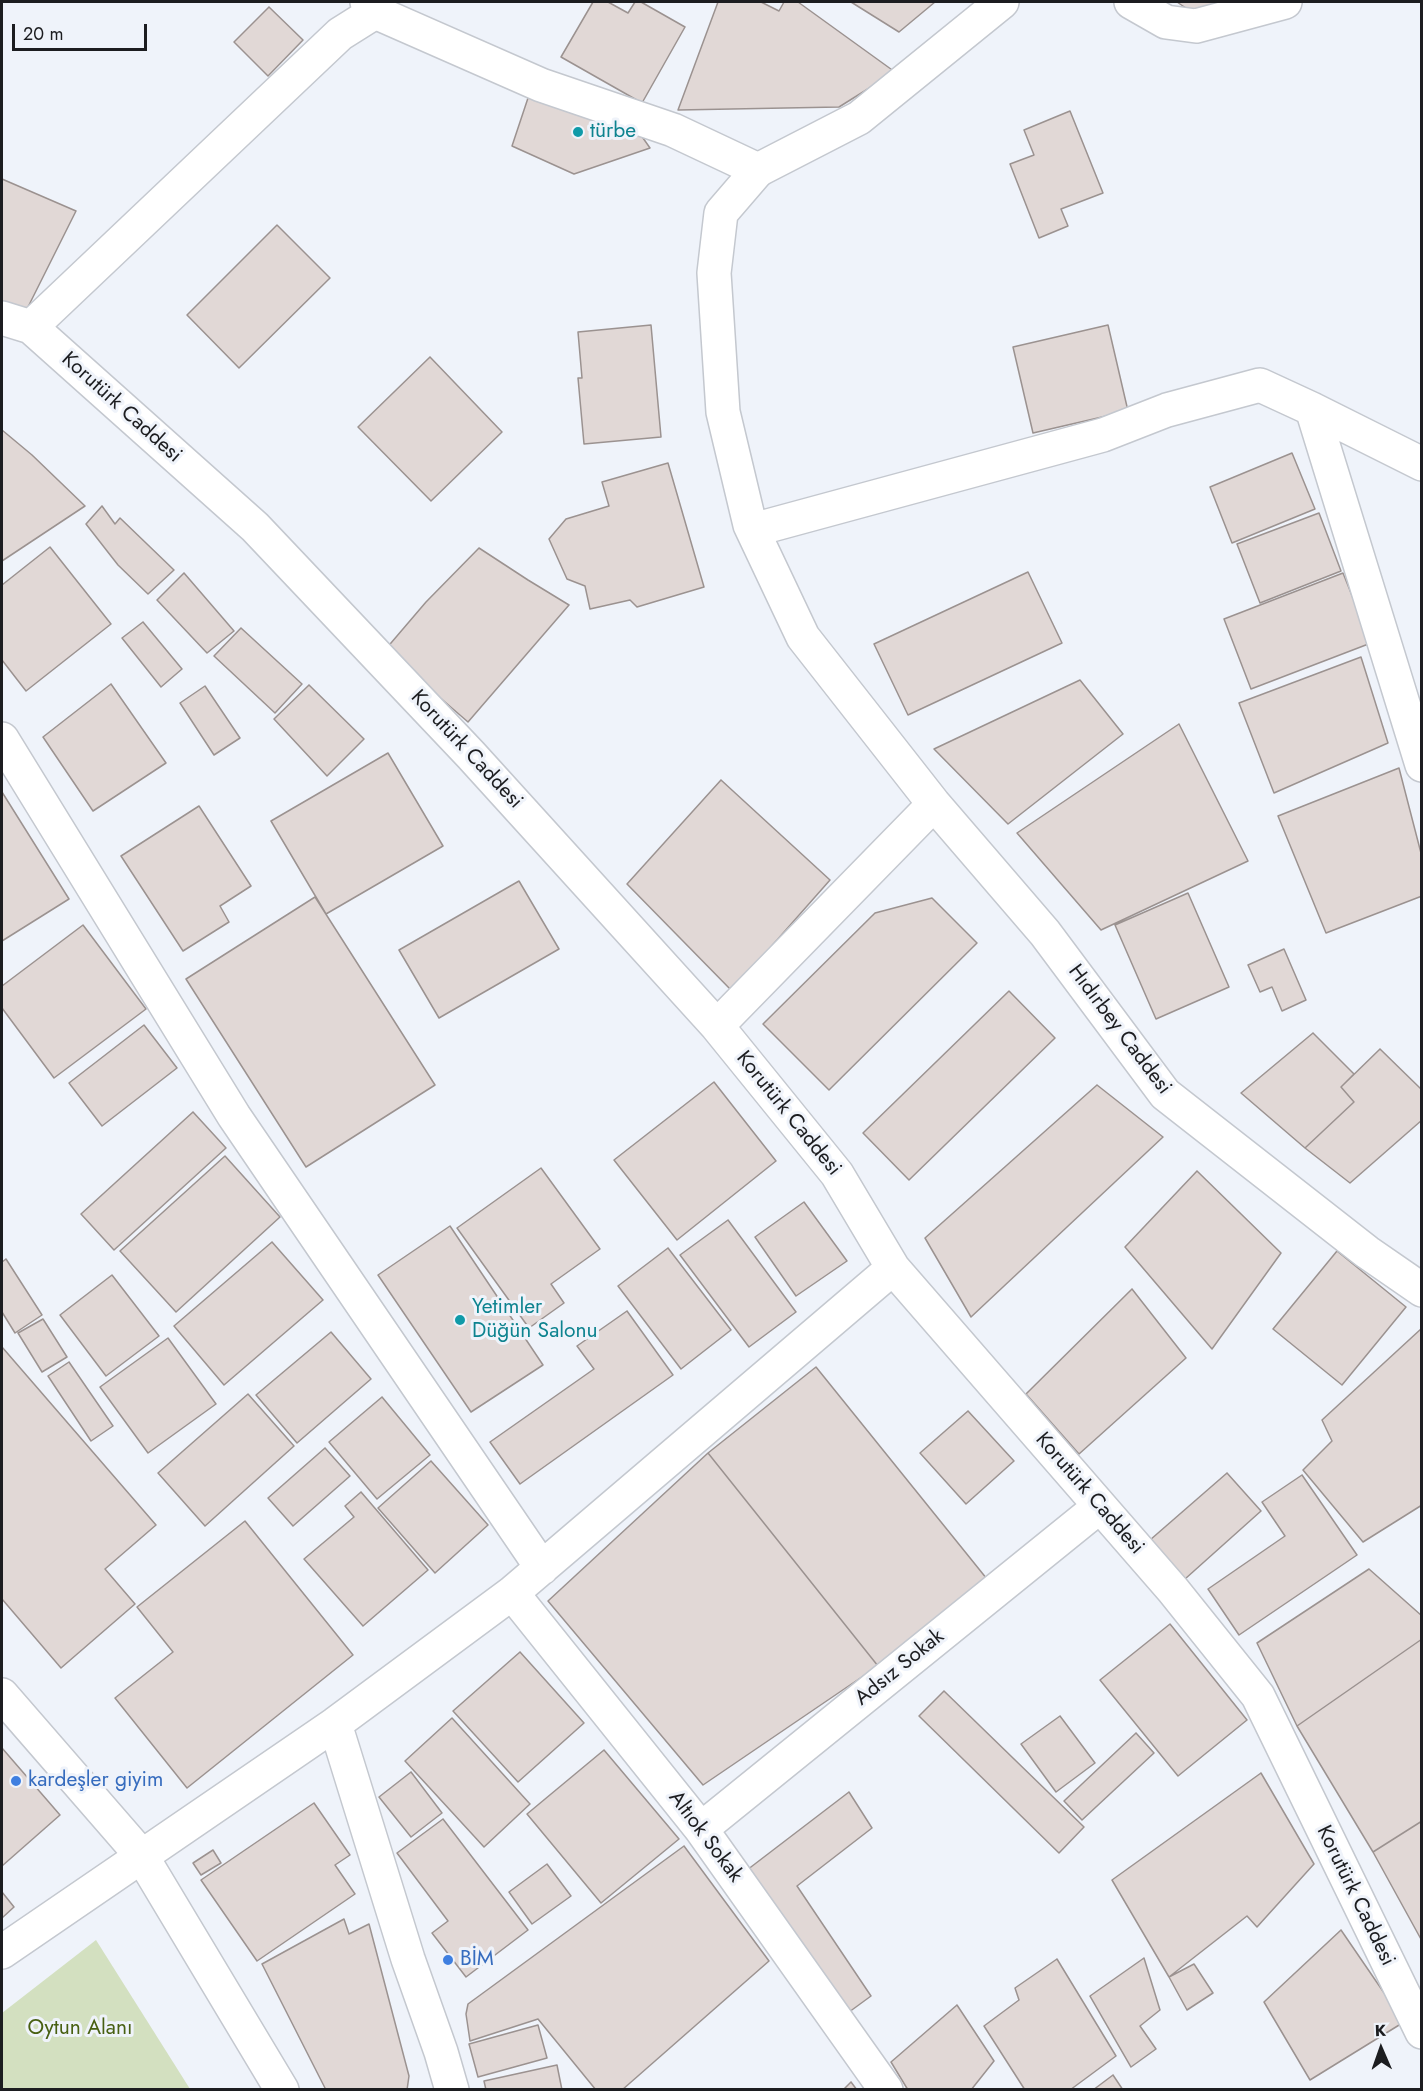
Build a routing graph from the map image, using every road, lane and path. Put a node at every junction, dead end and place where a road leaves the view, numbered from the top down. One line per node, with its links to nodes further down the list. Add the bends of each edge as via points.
1 (1002, 2): 5 (street, via 859,118)
2 (1131, 2): 3 (street, via 1166,22 1196,26)
3 (1285, 2)
4 (371, 7): 5 (street, via 541,85 673,130); 6 (street)
5 (758, 170): 9 (street, Hıdırbey Caddesi, via 721,213 714,273 723,412)
6 (16, 323): 13 (street, Korutürk Caddesi, via 255,527 471,755)
7 (1312, 408): 8 (street); 9 (street, via 1260,386 1167,410 1103,435); 11 (street)
8 (1422, 464)
9 (753, 530): 12 (street, Hıdırbey Caddesi, via 803,637)
10 (2, 739): 17 (street, via 234,1116)
11 (1422, 765)
12 (934, 804): 13 (street); 15 (street, Hıdırbey Caddesi, via 1045,933 1165,1095)
13 (717, 1026): 14 (street, Korutürk Caddesi, via 837,1174)
14 (893, 1268): 16 (street, Korutürk Caddesi); 17 (street)
15 (1422, 1290)
16 (1099, 1506): 21 (street, Adsız Sokak); 24 (street, Korutürk Caddesi, via 1258,1696)
17 (542, 1568): 18 (street)
18 (512, 1593): 20 (street); 21 (street, Altıok Sokak)
19 (2, 1695): 22 (street)
20 (335, 1724): 22 (street); 26 (street)
21 (701, 1829): 27 (street, Altıok Sokak)
22 (141, 1855): 23 (street); 25 (street)
23 (2, 1952)
24 (1422, 2032)
25 (282, 2090)
26 (452, 2090)
27 (886, 2090)

